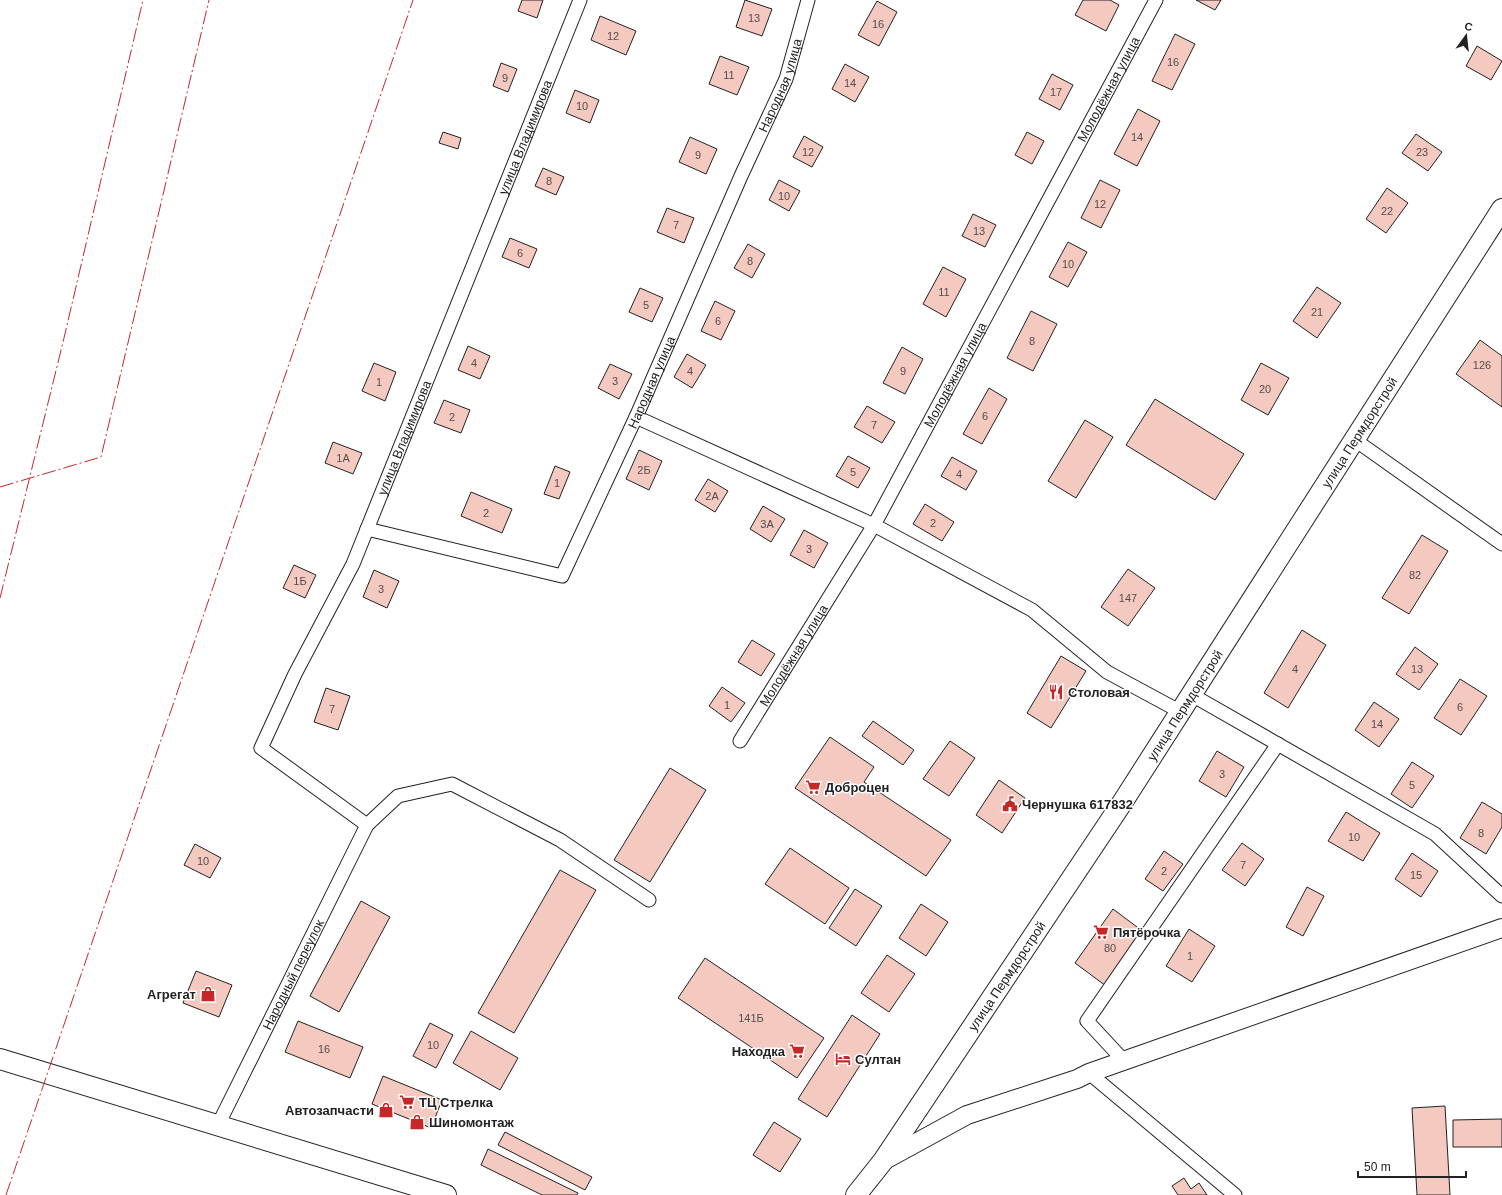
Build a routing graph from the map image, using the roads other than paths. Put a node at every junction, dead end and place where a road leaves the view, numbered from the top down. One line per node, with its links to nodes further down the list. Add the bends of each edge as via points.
1 (580, 0): 8 (street, улица Владимирова)
2 (808, 0): 5 (street, Народная улица, via 786,79)
3 (1156, 0): 7 (street, Молодёжная улица)
4 (1502, 209): 6 (main road, улица Пермдорстрой)
5 (636, 417): 7 (street); 8 (street, Народная улица, via 562,576)
6 (1355, 440): 9 (street); 10 (main road, улица Пермдорстрой)
7 (874, 525): 11 (street, via 1032,610 1107,672); 12 (street, Молодёжная улица)
8 (367, 529): 14 (street, улица Владимирова, via 353,564 294,674 261,748)
9 (1502, 544)
10 (1192, 695): 11 (main road, улица Пермдорстрой); 13 (street)
11 (1181, 712): 22 (main road, улица Пермдорстрой)
12 (740, 741)
13 (1278, 744): 15 (street, via 1434,834); 19 (street, via 1087,1021)
14 (367, 825): 16 (street, via 398,796 452,784 560,840); 21 (street, Народный переулок)
15 (1502, 896)
16 (649, 900)
17 (1502, 928): 19 (street)
18 (0, 1059): 21 (main road)
19 (1125, 1062): 20 (street)
20 (1089, 1073): 22 (street, via 967,1115); 25 (street)
21 (218, 1125): 23 (main road)
22 (883, 1161): 24 (main road, улица Пермдорстрой)
23 (446, 1195)
24 (856, 1195)
25 (1235, 1195)

